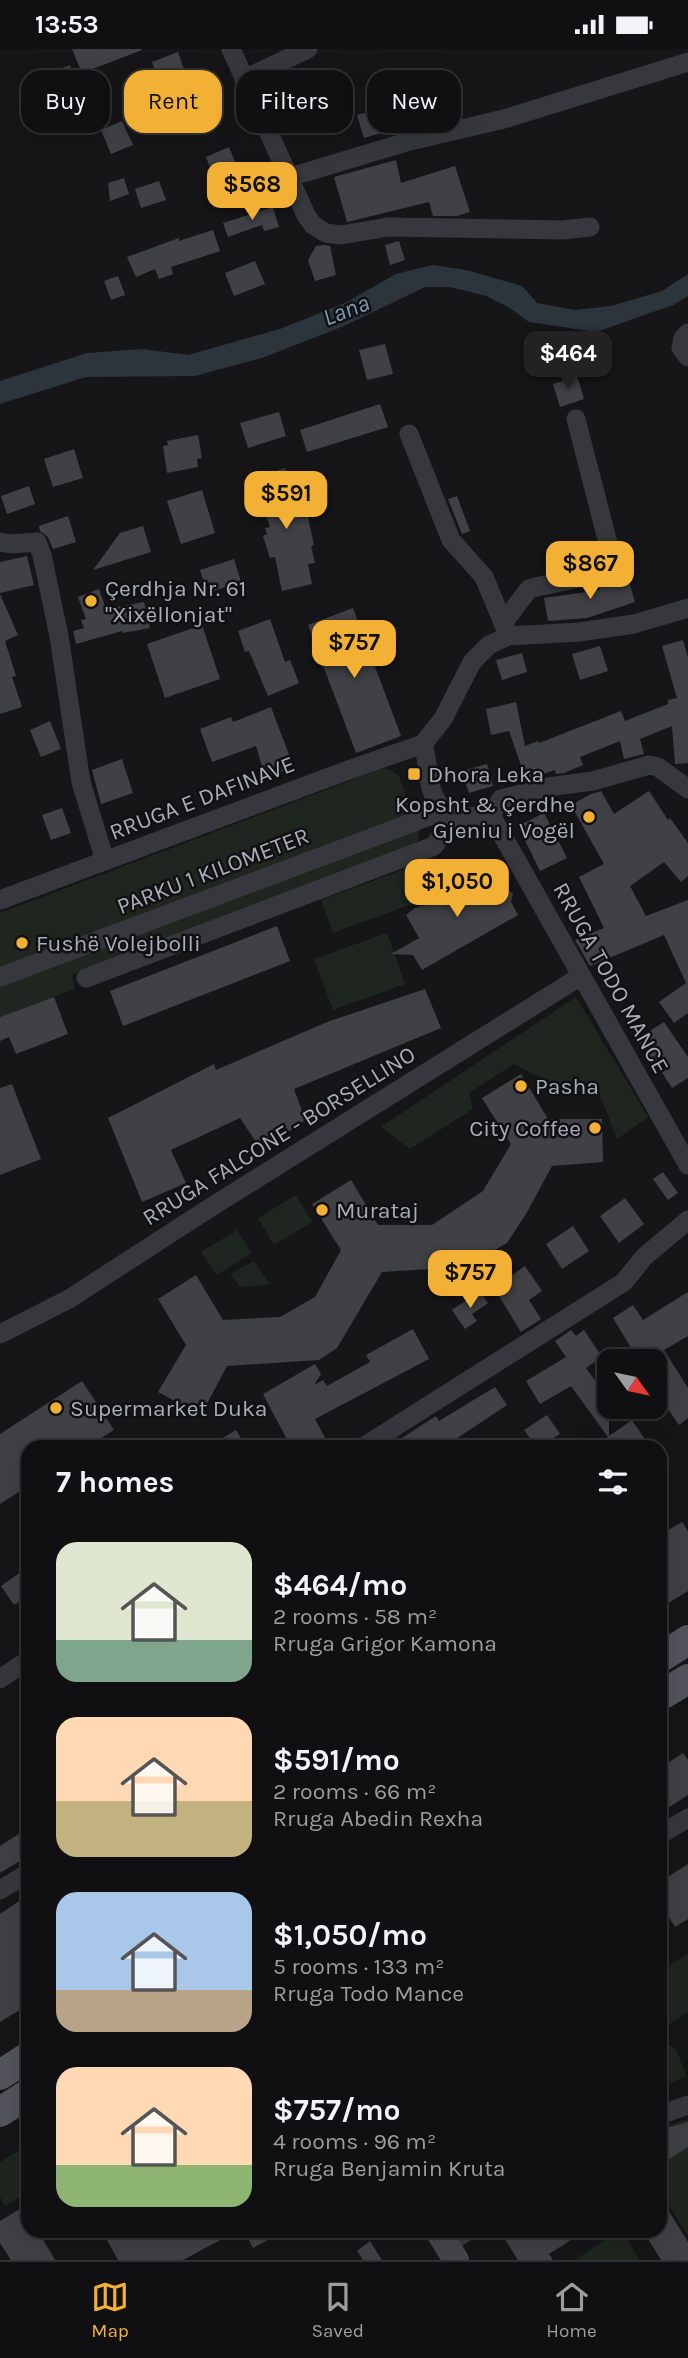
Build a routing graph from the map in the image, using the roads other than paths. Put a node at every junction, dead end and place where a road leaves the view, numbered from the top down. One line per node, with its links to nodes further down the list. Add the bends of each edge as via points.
1 (231, 49): 4 (street)
2 (309, 49): 5 (street)
3 (688, 62): 7 (street, via 504,119)
4 (240, 70)
5 (264, 70)
6 (269, 133): 7 (street)
7 (290, 177): 8 (street, via 306,215 326,233 388,227)
8 (590, 227)
9 (688, 333): 10 (street, via 681,348)
10 (688, 357)
11 (576, 419): 15 (street, via 610,558 605,569 593,575 529,589)
12 (409, 433): 15 (street, via 451,540 484,577)
13 (0, 542): 20 (street, via 37,542 42,555 81,782)
14 (688, 608): 15 (street, via 634,624 579,632)
15 (506, 630): 16 (street, via 472,662 443,719)
16 (423, 744): 18 (street, via 430,787); 20 (street, RRUGA E DAFINAVE)
17 (688, 789): 19 (street, via 649,765 501,799)
18 (448, 814): 19 (street, PARKU 1 KILOMETER); 23 (street, PARKU 1 KILOMETER); 24 (street, via 434,846)
19 (491, 815): 22 (street, RRUGA TODO MANCE)
20 (105, 861): 21 (street, RRUGA E DAFINAVE)
21 (0, 900)
22 (581, 976): 25 (street, RRUGA TODO MANCE); 27 (street, RRUGA FALCONE - BORSELLINO, via 69,1299)
23 (0, 977)
24 (86, 978)
25 (688, 1165)
26 (688, 1220): 28 (street, via 644,1257 624,1282)
27 (0, 1334)
28 (374, 1440)
29 (688, 1640): 30 (main road)
30 (667, 1654)
31 (21, 1665): 32 (street)
32 (0, 1679)
33 (688, 1679): 34 (main road)
34 (667, 1692)
35 (688, 1818): 36 (street)
36 (667, 1832)
37 (21, 1877): 38 (street)
38 (0, 1890)
39 (21, 2062): 40 (main road)
40 (0, 2075)
41 (21, 2098): 43 (main road)
42 (688, 2105): 44 (street)
43 (0, 2112)
44 (667, 2112)

